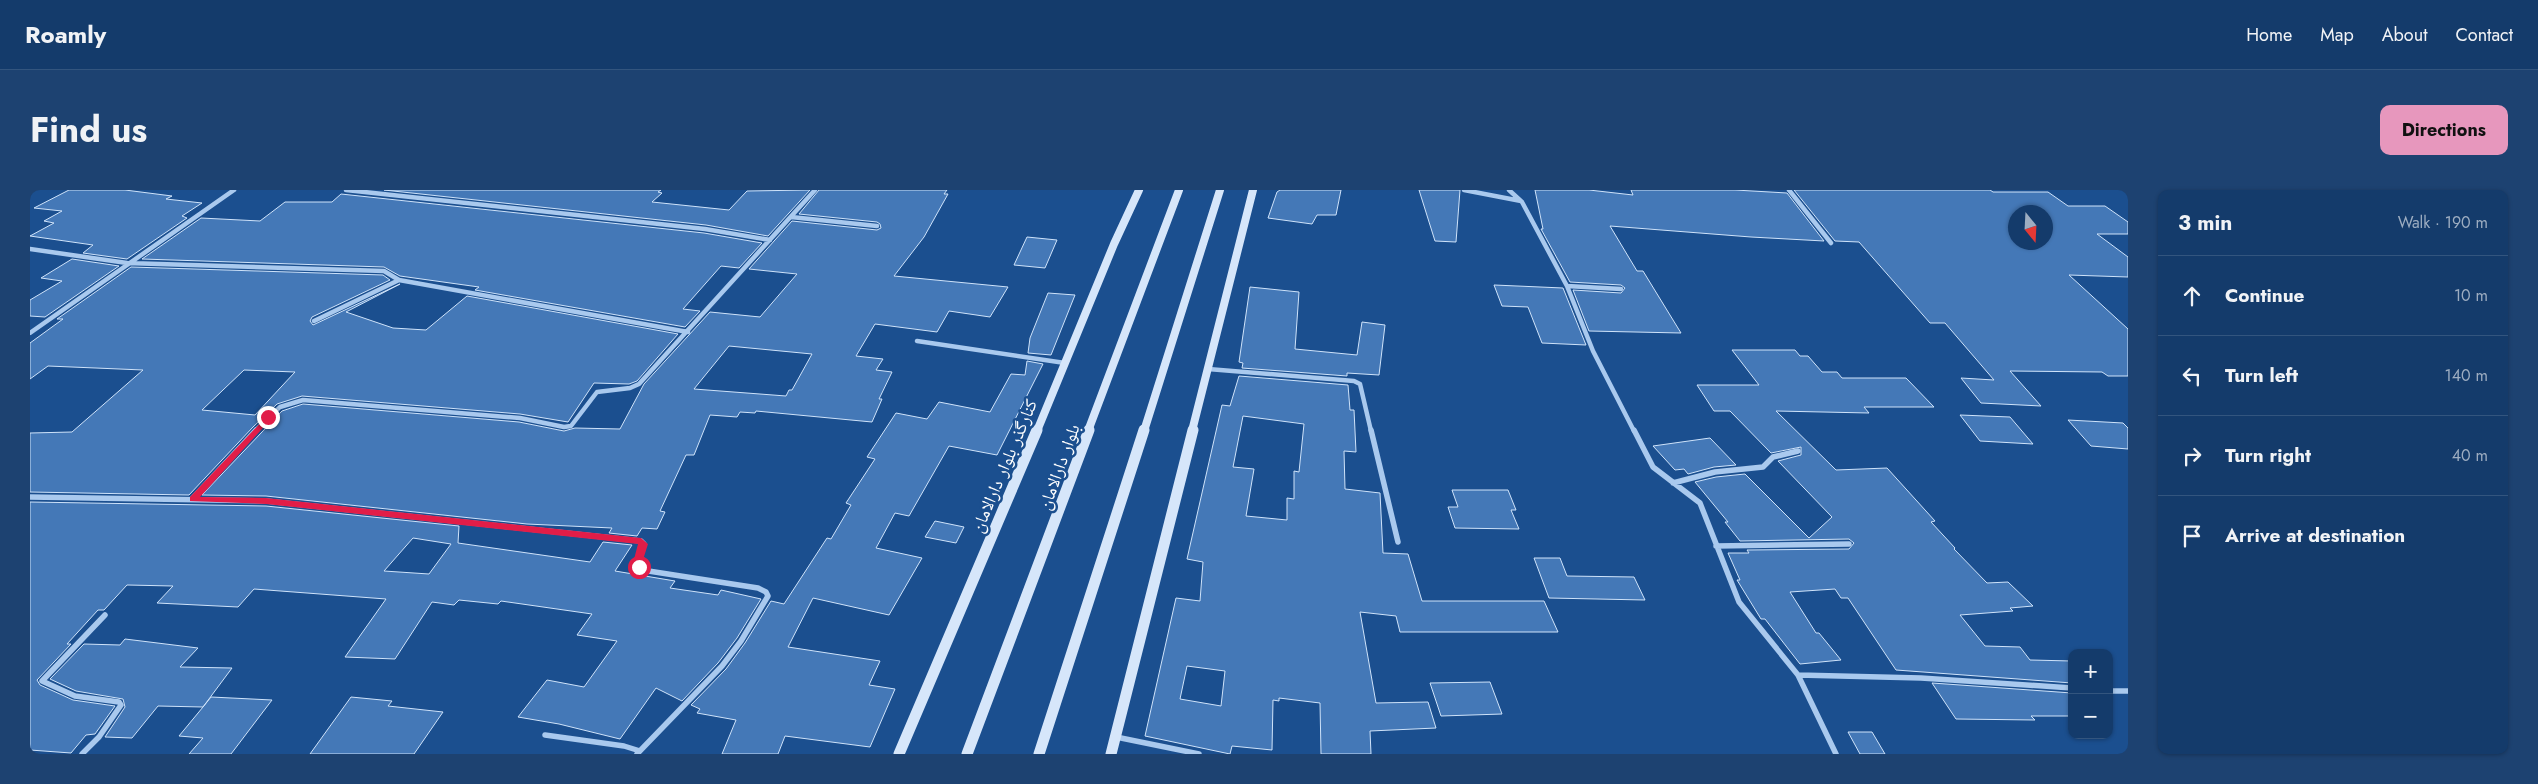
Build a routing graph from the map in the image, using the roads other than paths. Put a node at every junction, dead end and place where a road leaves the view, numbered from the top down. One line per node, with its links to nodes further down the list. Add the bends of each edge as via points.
1 (234, 190): 17 (street)
2 (346, 190): 14 (street, via 706,229)
3 (815, 190): 12 (street)
4 (1139, 190): 25 (street, کنارگذر بلوار دارالامان)
5 (1179, 190): 44 (street, بلوار دارالامان)
6 (1220, 190): 45 (street)
7 (1254, 190): 26 (street)
8 (1464, 190): 11 (street)
9 (1509, 190): 11 (street)
10 (1789, 190): 15 (street)
11 (1522, 202): 19 (street)
12 (791, 217): 13 (street); 14 (street)
13 (877, 226)
14 (770, 240): 22 (street)
15 (1831, 243)
16 (30, 249): 17 (street)
17 (127, 263): 18 (street, via 384,271); 23 (street)
18 (399, 280): 21 (street); 22 (street)
19 (1566, 286): 20 (street); 28 (street, via 1593,351 1653,467)
20 (1621, 289)
21 (314, 321)
22 (688, 332): 30 (street, via 636,387 594,393 575,424 564,427 520,418 303,400 280,407)
23 (30, 333)
24 (916, 341): 25 (street)
25 (1065, 363): 43 (street, کنارگذر بلوار دارالامان)
26 (1208, 369): 31 (street, via 1360,384); 40 (street)
27 (1798, 451): 28 (street, via 1773,457 1763,467 1715,472)
28 (1673, 483): 33 (street, via 1700,503)
29 (30, 496): 30 (street)
30 (192, 499): 41 (street, via 266,501 641,541 644,544 638,563 642,570 758,588 766,592 768,596 724,665)
31 (1398, 542)
32 (1849, 544): 33 (street)
33 (1716, 546): 35 (street, via 1738,602)
34 (105, 615): 42 (street, via 42,681 75,696 119,702 121,705 99,737)
35 (1798, 675): 36 (street, via 1921,678); 48 (street)
36 (2068, 688)
37 (2113, 691): 38 (street)
38 (2128, 691)
39 (545, 735): 41 (street, via 624,746)
40 (1116, 737): 46 (street); 47 (street)
41 (638, 753)
42 (82, 754)
43 (899, 754)
44 (967, 754)
45 (1039, 754)
46 (1111, 754)
47 (1199, 754)
48 (1836, 754)

